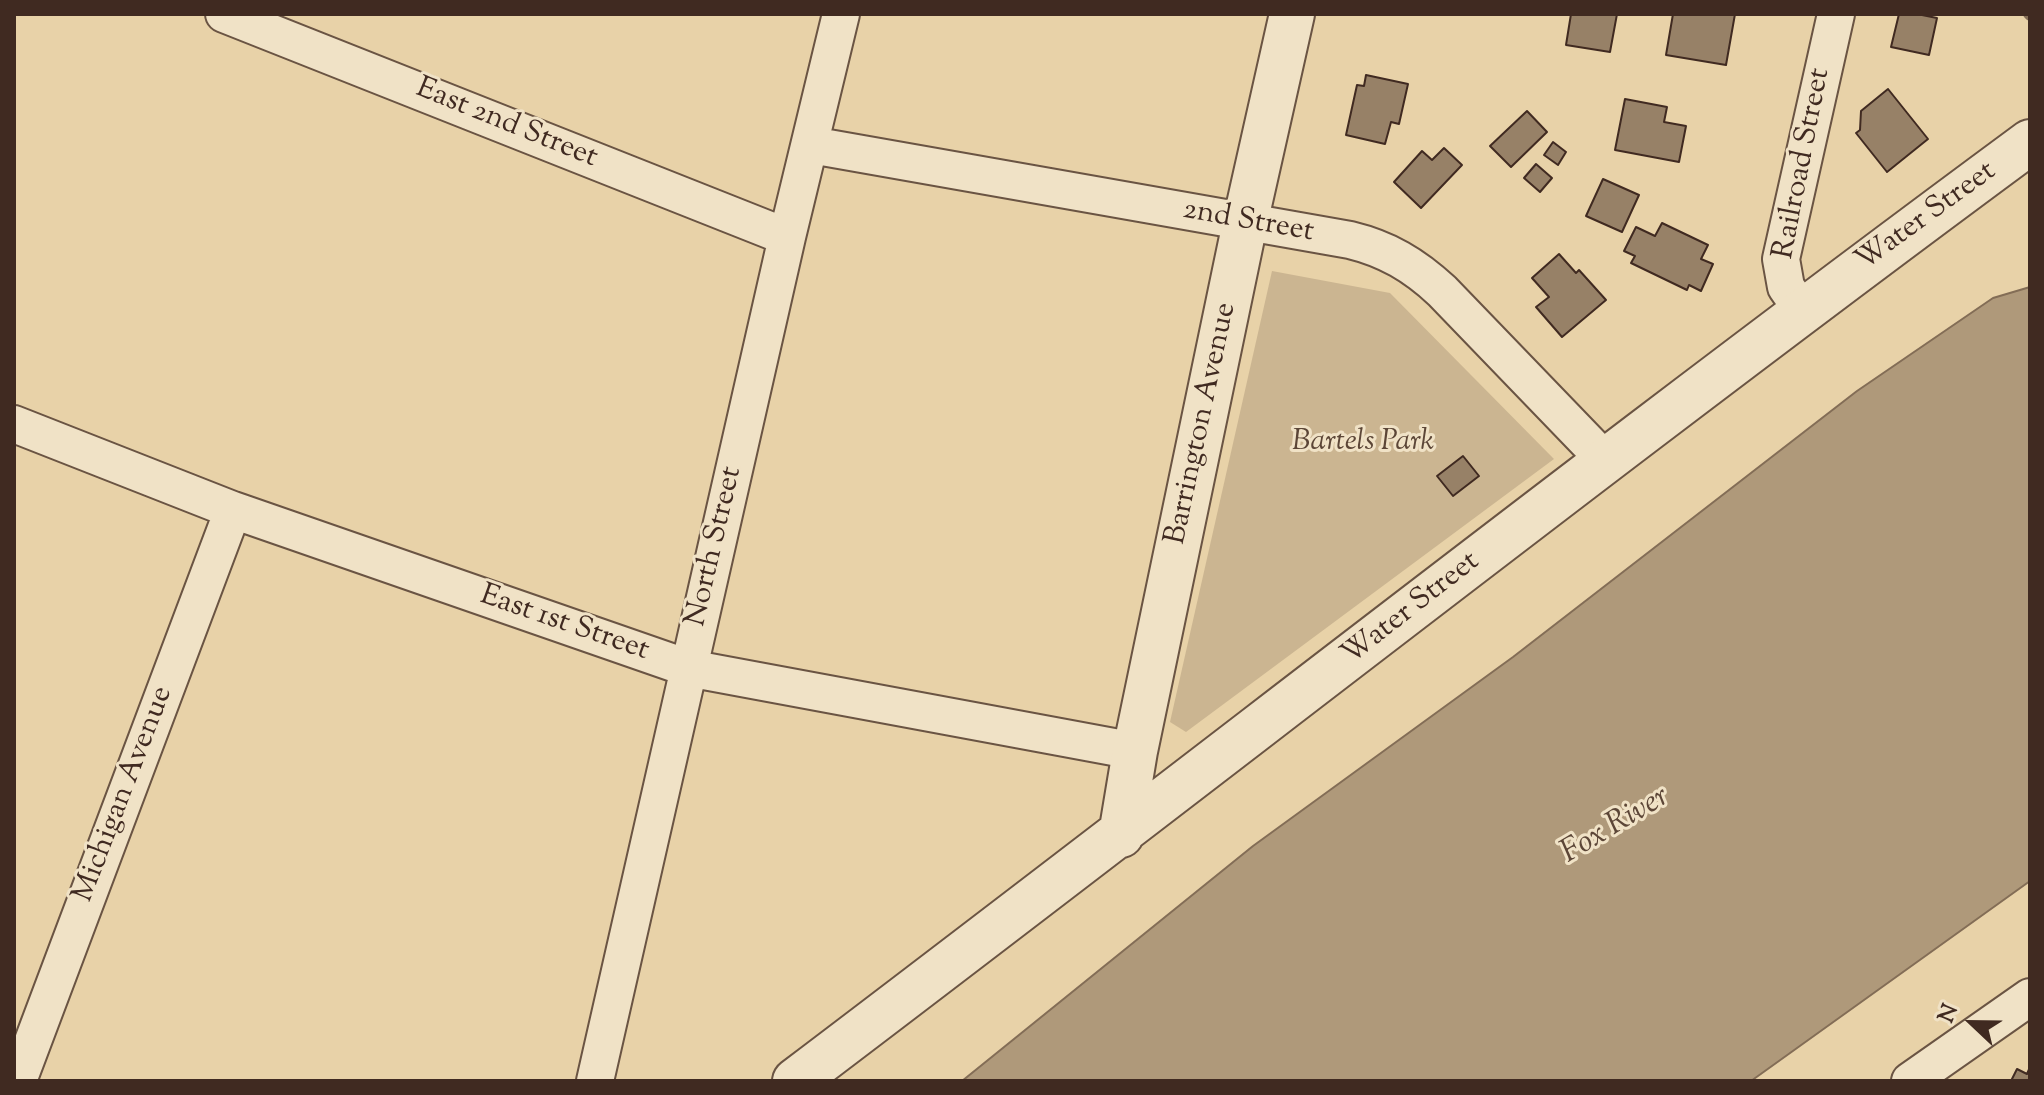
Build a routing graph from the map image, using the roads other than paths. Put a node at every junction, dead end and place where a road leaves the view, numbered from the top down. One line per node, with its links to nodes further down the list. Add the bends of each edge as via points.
1 (224, 14): 8 (street, East 2nd Street)
2 (841, 14): 6 (street, North Street)
3 (1292, 14): 7 (street, Barrington Avenue)
4 (1836, 14): 9 (street, Railroad Street, via 1781,259 1786,287)
5 (2030, 142): 9 (street, Water Street)
6 (811, 145): 7 (street, 2nd Street); 8 (street, North Street)
7 (1245, 223): 11 (street, 2nd Street, via 1364,243 1414,267); 14 (street, Barrington Avenue)
8 (787, 237): 13 (street, North Street)
9 (1802, 310): 11 (street, Water Street)
10 (14, 424): 12 (street, East 1st Street)
11 (1604, 459): 15 (street, Water Street)
12 (233, 510): 13 (street, East 1st Street); 17 (street, Michigan Avenue)
13 (688, 668): 14 (street, East 1st Street); 18 (street, North Street)
14 (1135, 751): 15 (street, Barrington Avenue)
15 (1121, 835): 19 (street, Water Street)
16 (2030, 997): 20 (street)
17 (18, 1081)
18 (595, 1081)
19 (795, 1081)
20 (1910, 1081)

